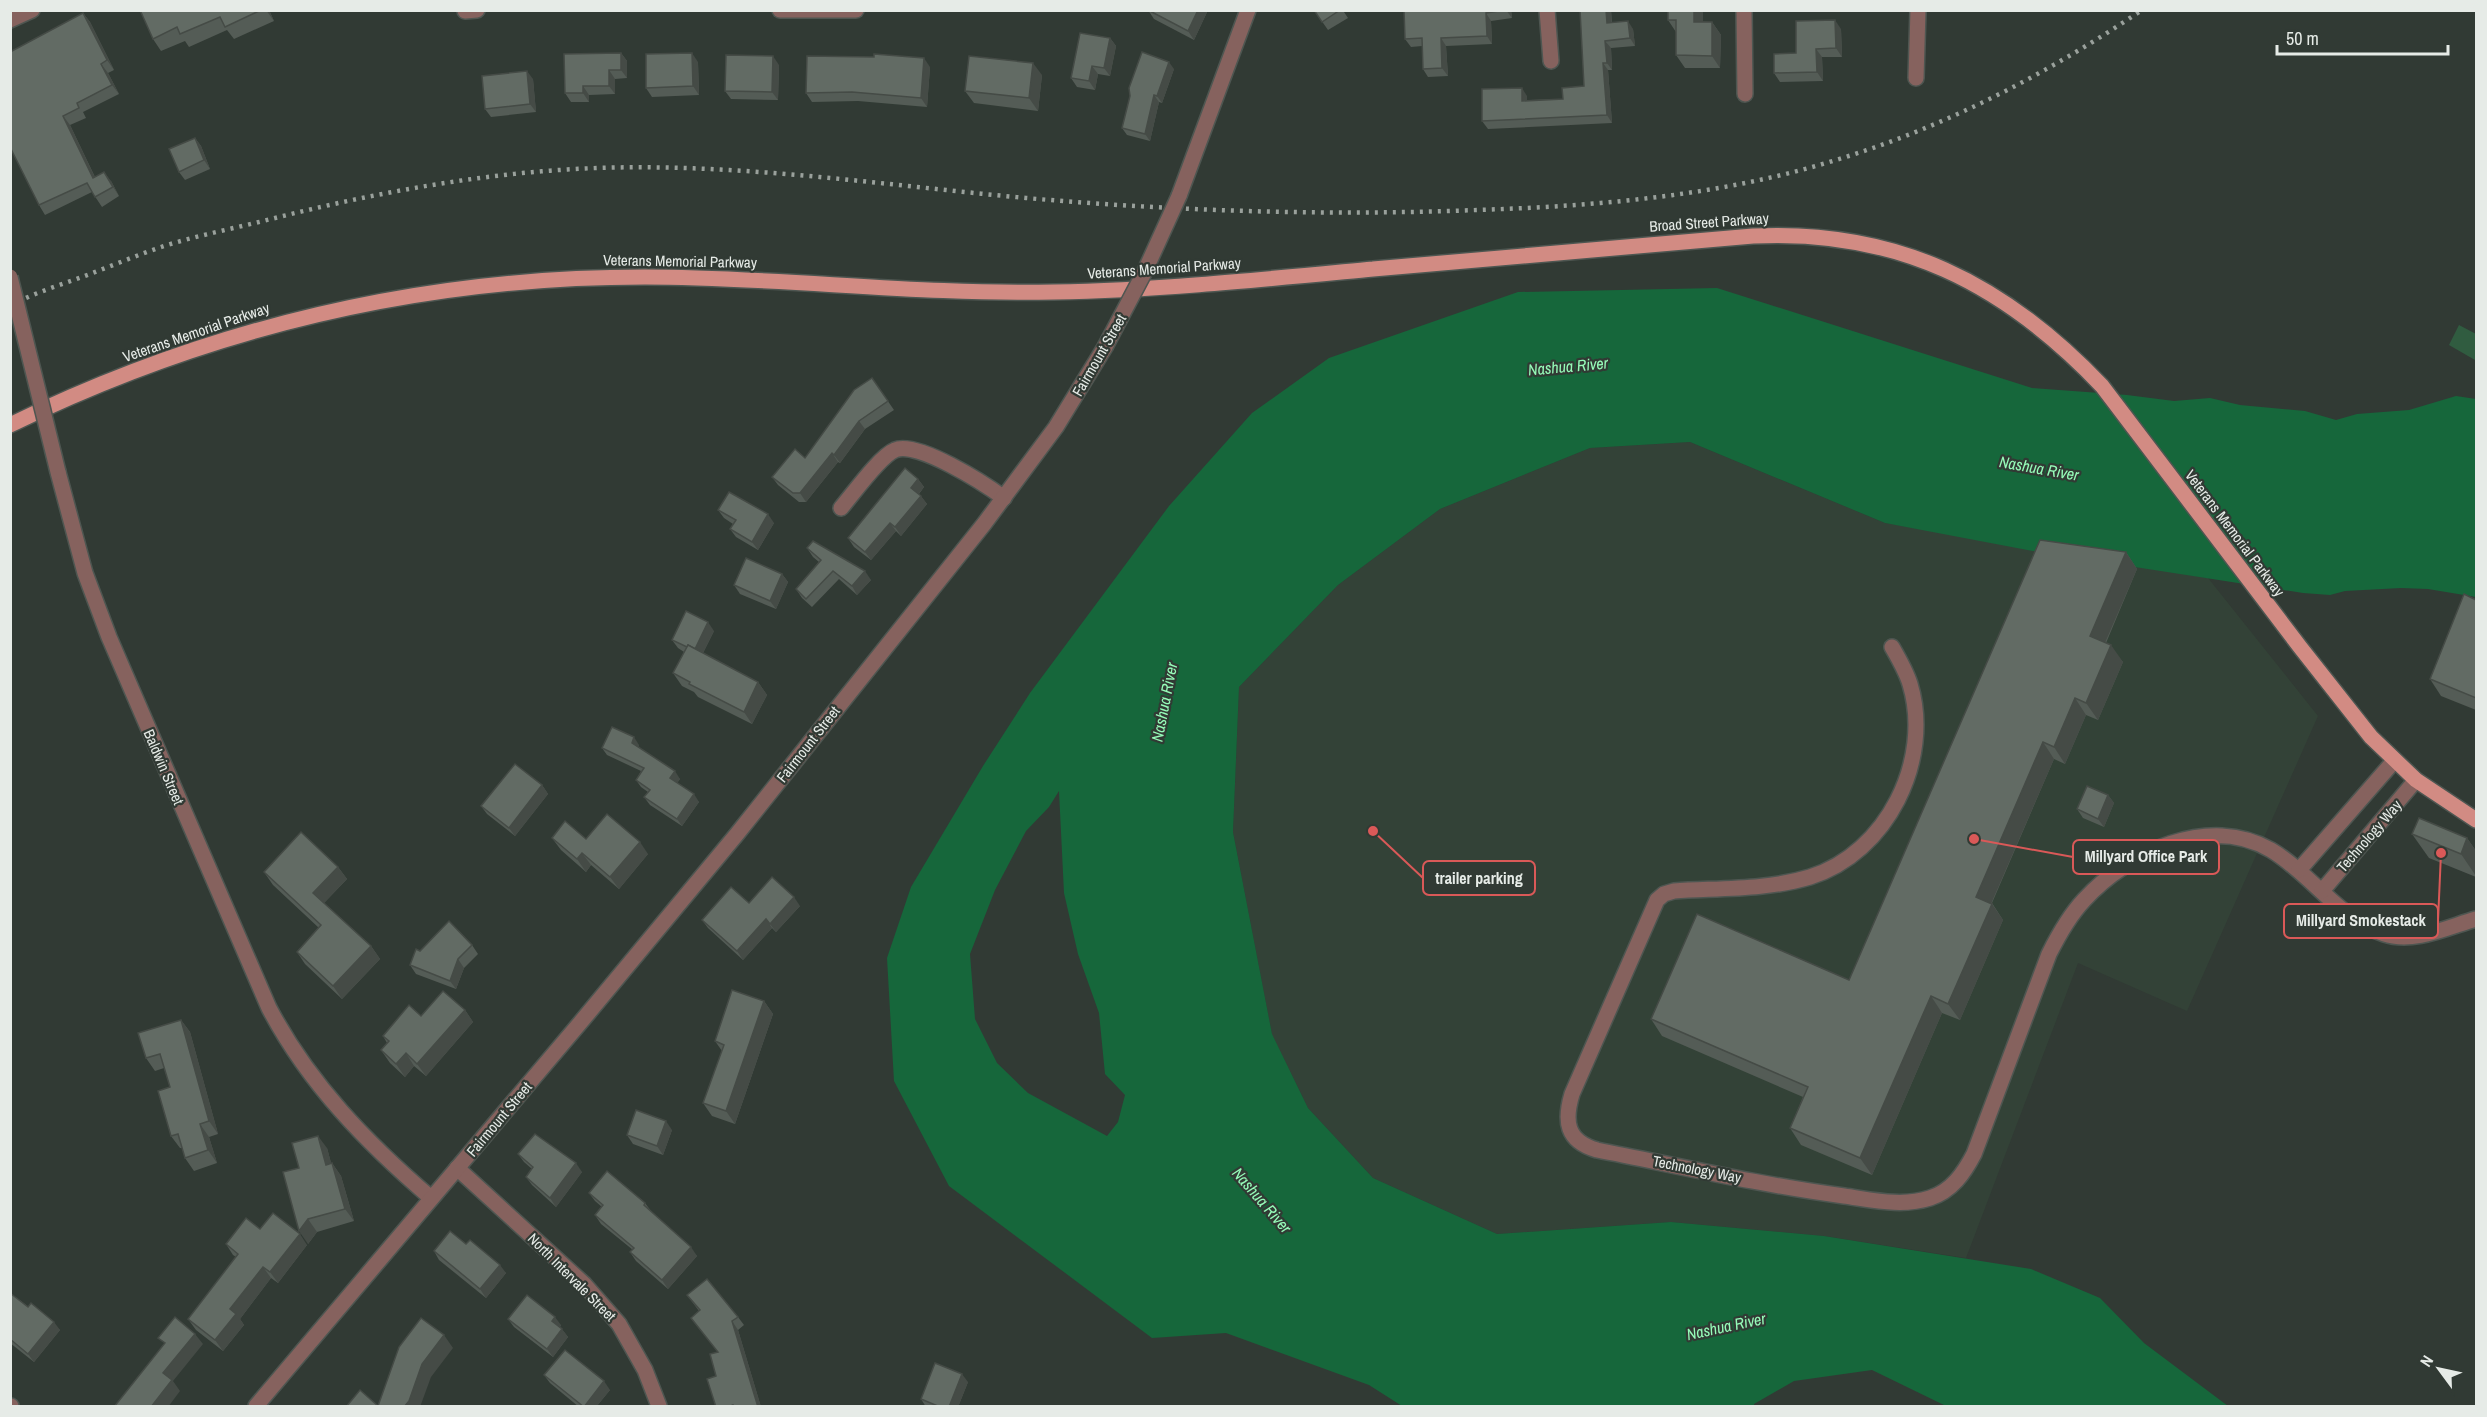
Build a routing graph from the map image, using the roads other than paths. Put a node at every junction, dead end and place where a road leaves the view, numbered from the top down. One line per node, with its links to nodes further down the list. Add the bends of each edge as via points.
1 (32, 10): 8 (street)
2 (780, 10): 3 (street)
3 (855, 10)
4 (1248, 10): 16 (street, Fairmount Street, bridge, via 1188,176 1144,273 1060,420)
5 (1547, 10): 9 (street)
6 (1744, 10): 11 (street)
7 (1918, 10): 10 (street)
8 (10, 20)
9 (1551, 61)
10 (1916, 78)
11 (1745, 94)
12 (1370, 269): 14 (main road, Broad Street Parkway, via 1754,236 1815,235 1875,245 1937,266 1994,296); 15 (main road, Veterans Memorial Parkway, via 1153,288 1041,292 952,292 650,277 492,283 379,300 248,331 115,378)
13 (10, 277): 25 (street, Baldwin Street, bridge, via 85,573 269,1008 295,1053 343,1115)
14 (2032, 322): 19 (main road, Veterans Memorial Parkway, via 2102,386 2363,728)
15 (10, 425)
16 (1004, 498): 17 (street, via 982,482 916,449 902,448 884,458); 24 (street, Fairmount Street, via 737,834)
17 (840, 508)
18 (1892, 647): 21 (street, Technology Way, via 1910,684 1916,729 1910,769 1890,814 1865,843 1818,874 1763,885 1674,891 1657,900 1572,1094 1569,1126 1583,1145 1821,1193 1895,1202 1934,1197 1967,1167 2054,944 2070,916 2098,886 2151,852 2217,836 2260,844)
19 (2405, 771): 20 (main road, Veterans Memorial Parkway); 21 (street, Technology Way); 22 (street, Technology Way)
20 (2476, 820)
21 (2299, 870): 22 (street, Technology Way)
22 (2322, 891): 23 (street, Technology Way, via 2364,924 2393,936 2416,936)
23 (2476, 919)
24 (457, 1168): 25 (street, Fairmount Street); 27 (street, North Intervale Street, via 584,1284 619,1324 645,1370)
25 (431, 1198): 26 (street, Fairmount Street)
26 (256, 1407)
27 (659, 1407)

